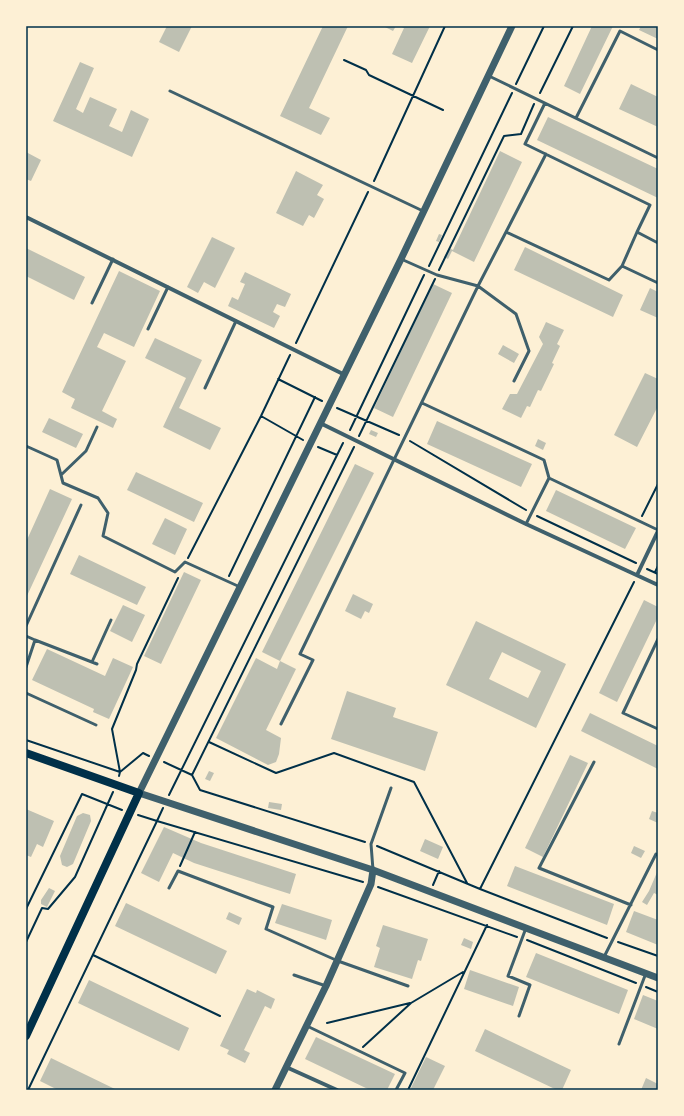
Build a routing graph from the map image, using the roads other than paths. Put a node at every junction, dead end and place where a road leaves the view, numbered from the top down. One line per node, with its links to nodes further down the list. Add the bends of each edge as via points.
1 (512, 26): 3 (street)
2 (658, 50): 6 (lane, via 620,31)
3 (487, 76): 5 (lane); 9 (street)
4 (170, 91): 9 (lane)
5 (545, 103): 6 (lane); 7 (lane, via 526,144)
6 (576, 118): 8 (lane)
7 (546, 154): 11 (lane); 12 (lane, via 650,204)
8 (658, 158)
9 (423, 212): 14 (street)
10 (26, 217): 15 (street)
11 (506, 232): 16 (lane, via 608,280); 18 (lane)
12 (637, 232): 13 (lane); 16 (lane)
13 (658, 243)
14 (401, 258): 18 (lane, via 437,276); 23 (street)
15 (112, 259): 19 (street); 20 (lane)
16 (622, 266): 17 (lane)
17 (658, 283)
18 (478, 286): 24 (lane, via 516,314 529,351); 26 (lane)
19 (168, 287): 21 (street); 22 (lane)
20 (92, 303)
21 (236, 321): 23 (street); 25 (lane)
22 (148, 329)
23 (343, 374): 27 (street)
24 (514, 381)
25 (205, 388)
26 (422, 403): 30 (lane); 32 (lane, via 544,460)
27 (320, 423): 30 (street); 38 (street)
28 (97, 427): 31 (lane, via 86,451)
29 (26, 446): 31 (lane, via 56,460)
30 (395, 460): 34 (street); 49 (lane, via 300,654 313,660)
31 (61, 475): 38 (lane, via 63,483 98,498 108,513 103,536 175,572 185,562)
32 (549, 478): 34 (lane); 35 (lane)
33 (81, 505): 40 (lane)
34 (526, 524): 36 (street)
35 (658, 530): 36 (street)
36 (637, 575): 37 (street)
37 (658, 585)
38 (240, 587): 55 (street)
39 (112, 620): 45 (lane)
40 (26, 626)
41 (26, 636): 43 (lane)
42 (658, 639): 44 (lane)
43 (35, 640): 45 (lane); 47 (lane)
44 (657, 645): 51 (lane, via 623,713)
45 (92, 662): 46 (lane)
46 (97, 664)
47 (26, 667)
48 (26, 693): 50 (lane)
49 (281, 724)
50 (96, 725)
51 (658, 729)
52 (26, 753): 55 (main road)
53 (594, 762): 59 (lane, via 539,868)
54 (391, 788): 57 (lane, via 371,844)
55 (139, 793): 57 (street); 70 (main road)
56 (658, 855): 59 (lane, via 656,854)
57 (373, 870): 60 (street); 62 (street, via 371,884)
58 (169, 888): 62 (lane, via 178,871 273,907 266,929)
59 (631, 905): 61 (lane)
60 (526, 928): 61 (street); 68 (lane, via 508,976 530,985)
61 (604, 957): 63 (street)
62 (338, 961): 66 (street); 67 (lane)
63 (646, 973): 65 (street); 71 (lane)
64 (294, 975): 66 (lane)
65 (658, 978)
66 (326, 986): 69 (street)
67 (408, 986)
68 (519, 1016)
69 (307, 1026): 72 (street); 75 (lane, via 405,1073)
70 (26, 1036)
71 (619, 1044)
72 (286, 1067): 73 (street); 74 (street)
73 (275, 1090)
74 (337, 1090)
75 (396, 1090)

